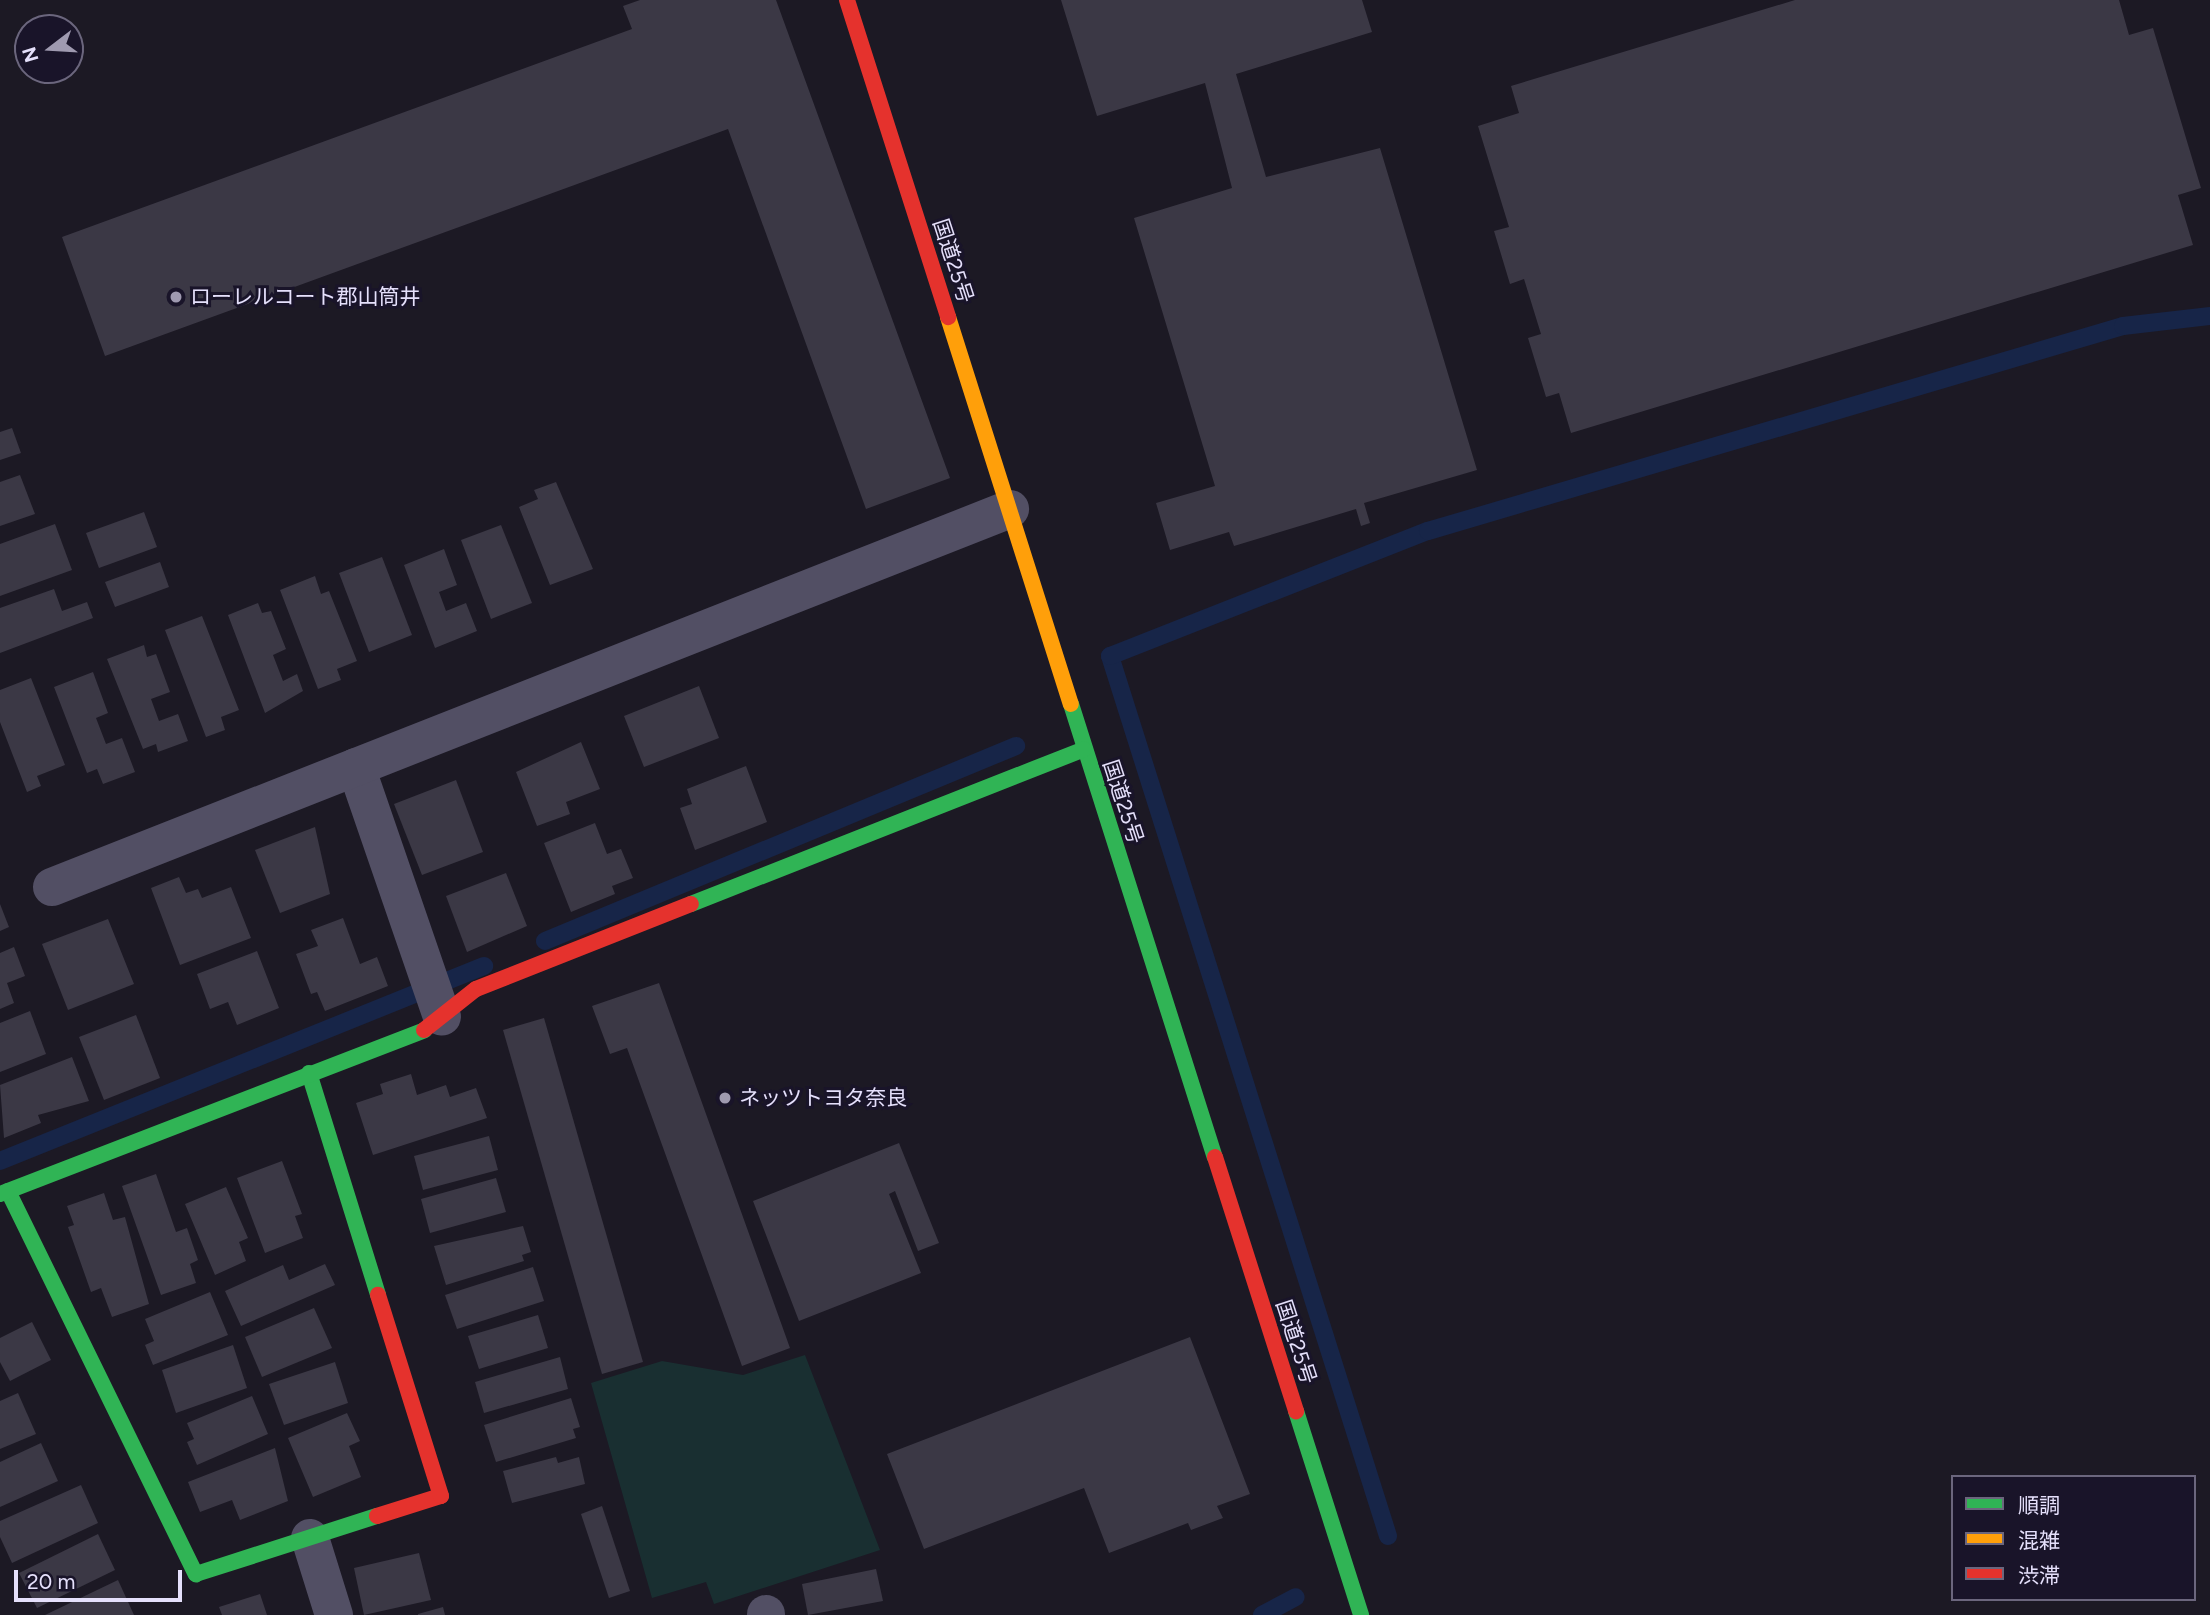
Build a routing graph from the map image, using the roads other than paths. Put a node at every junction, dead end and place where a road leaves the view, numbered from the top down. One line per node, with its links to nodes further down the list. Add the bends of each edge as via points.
1 (847, 0): 2 (main road, 国道25号)
2 (1010, 509): 3 (main road, 国道25号); 4 (street)
3 (1084, 749): 6 (main road, via 476,989); 11 (main road, 国道25号)
4 (356, 767): 5 (street); 6 (street)
5 (52, 887)
6 (436, 999): 7 (main road, via 427,1029)
7 (309, 1073): 8 (main road); 9 (main road, via 441,1496)
8 (4, 1193): 9 (main road, via 196,1574)
9 (310, 1538): 10 (street)
10 (334, 1615)
11 (1362, 1615)

